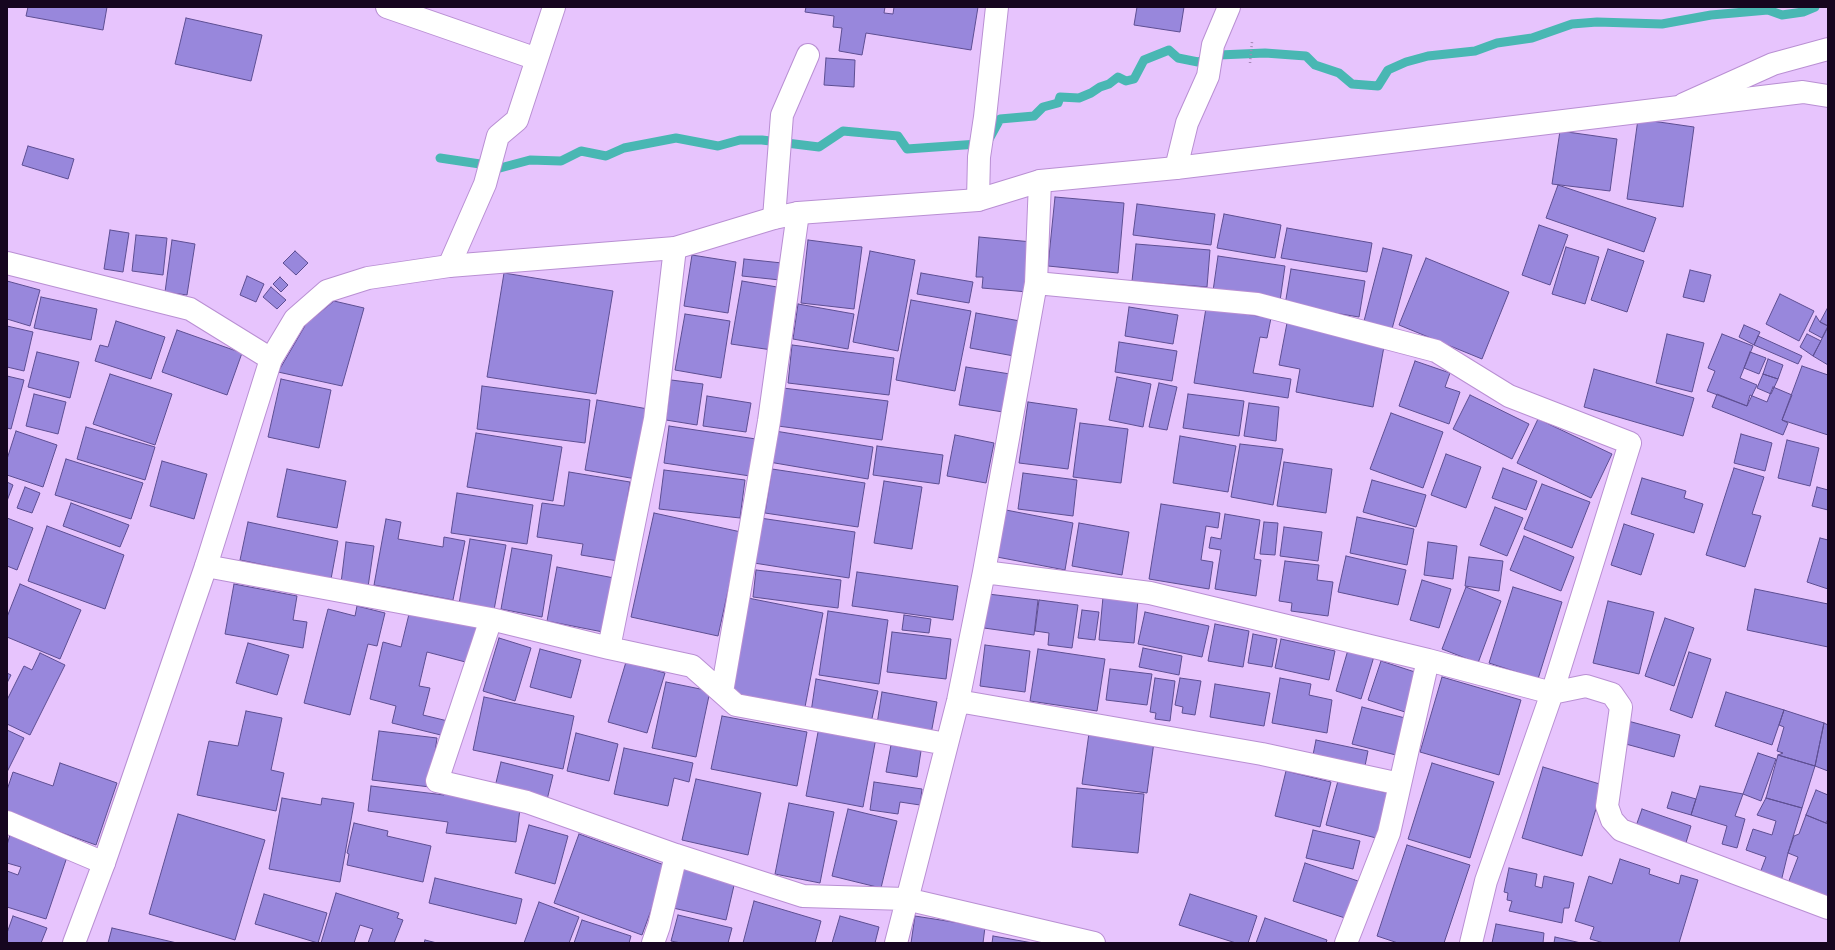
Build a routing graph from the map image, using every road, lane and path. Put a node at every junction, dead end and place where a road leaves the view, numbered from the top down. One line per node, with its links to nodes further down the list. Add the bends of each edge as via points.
1 (387, 7): 8 (street)
2 (554, 7): 8 (street)
3 (997, 7): 14 (street, via 980,147)
4 (1229, 7): 12 (street, via 1213,45 1208,76 1187,124)
5 (1252, 42): 9 (path)
6 (1828, 49): 11 (street, via 1772,64)
7 (808, 55): 16 (street, via 782,115)
8 (537, 59): 19 (street, via 517,120 498,136 486,177)
9 (1250, 63)
10 (1828, 96): 11 (street, via 1803,92)
11 (1682, 106): 12 (street)
12 (1176, 168): 13 (street)
13 (1040, 181): 14 (street); 20 (street)
14 (978, 200): 15 (street)
15 (798, 214): 16 (street); 27 (street, via 769,421)
16 (774, 218): 17 (street)
17 (675, 248): 19 (street); 25 (street, via 655,419)
18 (7, 263): 21 (street, via 190,309)
19 (449, 266): 21 (street, via 368,278 327,292 295,319)
20 (1036, 283): 23 (street); 28 (street, via 1257,304 1436,351 1509,396 1630,443)
21 (271, 359): 22 (street)
22 (206, 566): 24 (street); 34 (street)
23 (984, 572): 26 (street, via 1150,593); 29 (street)
24 (491, 619): 25 (street); 33 (street, via 437,781 527,802)
25 (609, 648): 27 (street, via 692,666)
26 (1428, 660): 28 (street); 31 (street)
27 (722, 692): 30 (street, via 736,705)
28 (1552, 693): 36 (street, via 1586,686 1612,694 1621,707 1607,806 1612,820 1621,830); 42 (street, via 1486,882)
29 (958, 701): 30 (street); 31 (street, via 1262,754)
30 (946, 744): 35 (street)
31 (1400, 784): 41 (street, via 1389,833)
32 (7, 822): 34 (street)
33 (676, 855): 35 (street, via 803,896); 38 (street)
34 (104, 863): 37 (street)
35 (906, 899): 39 (street); 40 (street)
36 (1828, 908)
37 (74, 943)
38 (653, 943)
39 (896, 943)
40 (1094, 943)
41 (1346, 943)
42 (1471, 943)

